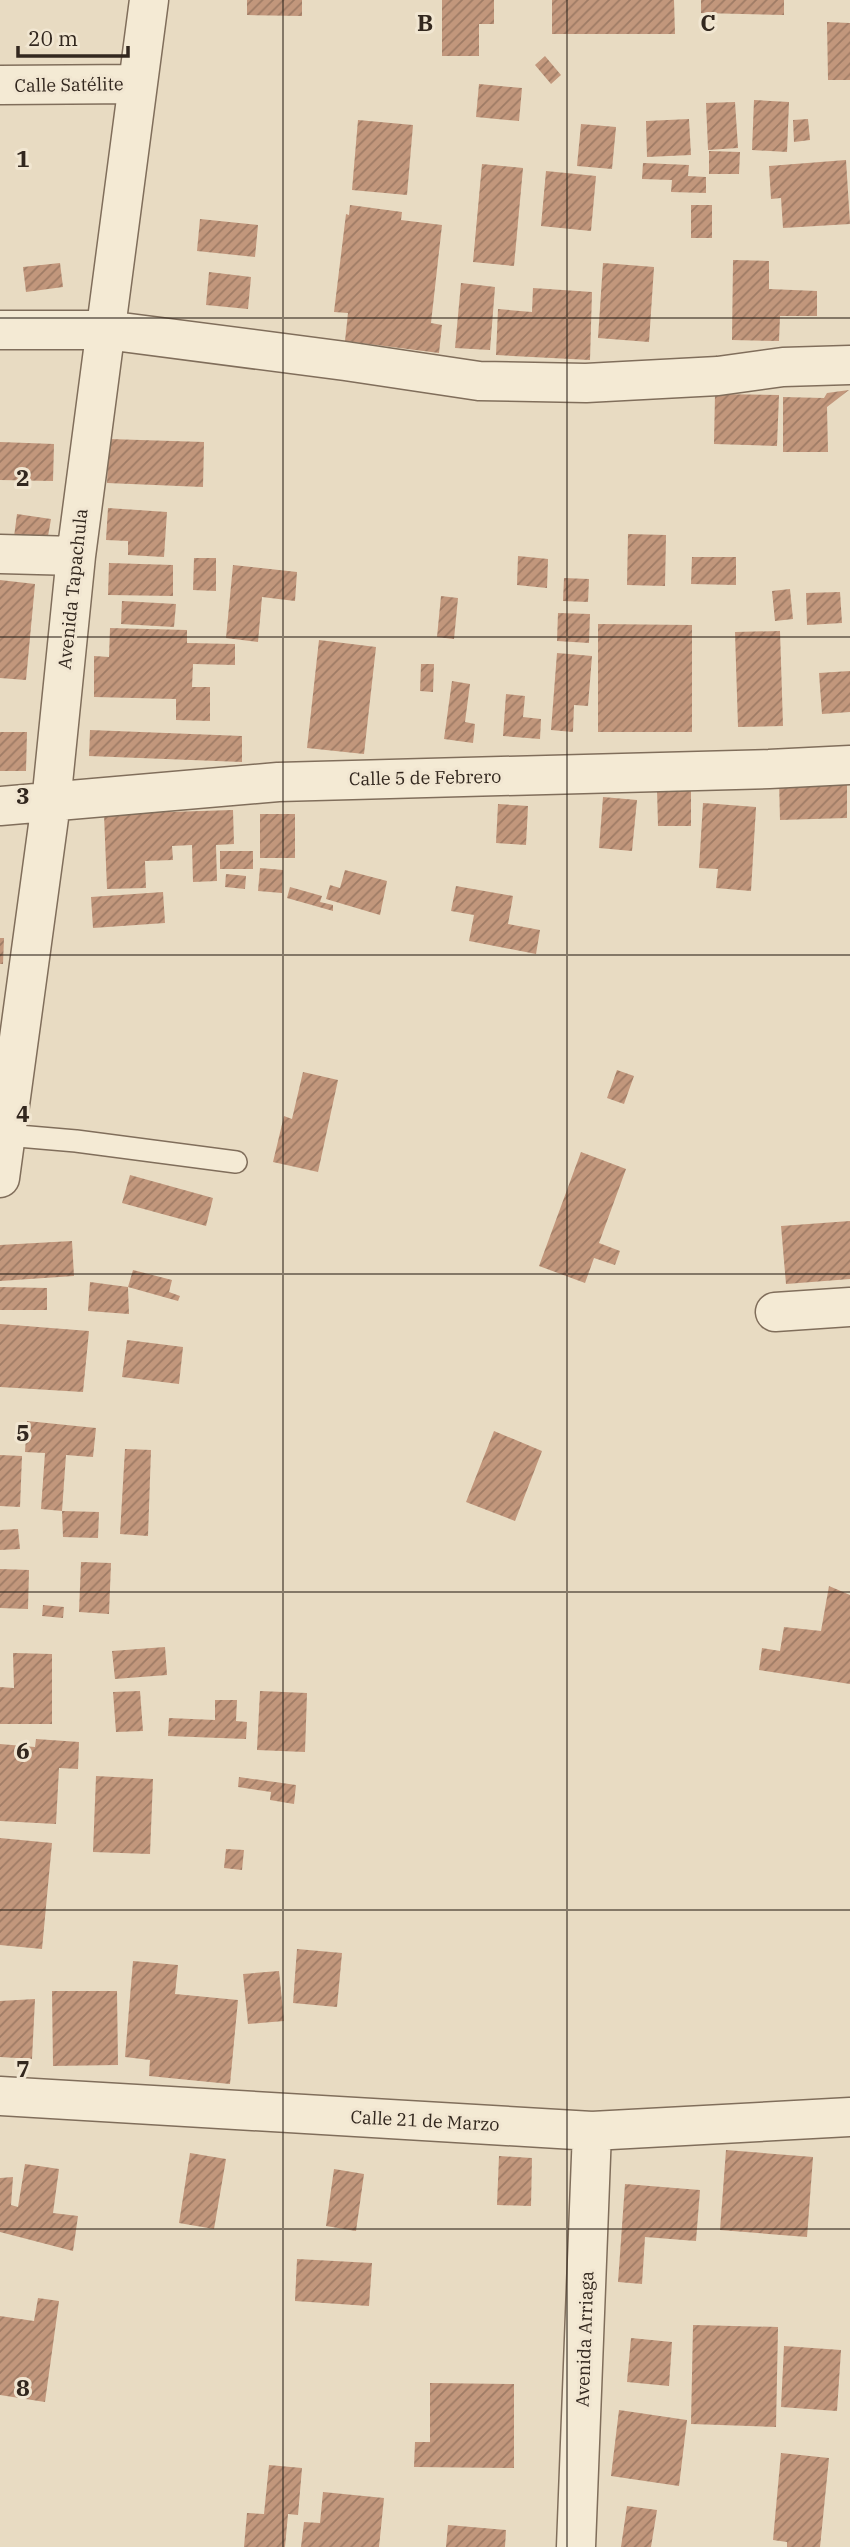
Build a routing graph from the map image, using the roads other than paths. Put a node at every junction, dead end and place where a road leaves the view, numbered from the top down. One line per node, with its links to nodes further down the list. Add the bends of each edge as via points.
1 (149, 0): 2 (street, Avenida Tapachula)
2 (138, 84): 3 (street, Calle Satélite); 5 (street, Avenida Tapachula)
3 (0, 85)
4 (0, 330): 5 (street)
5 (106, 330): 6 (street, via 479,380 586,383); 8 (street, Avenida Tapachula)
6 (850, 365)
7 (0, 554): 8 (street)
8 (76, 556): 10 (street, Avenida Tapachula)
9 (850, 765): 10 (street, Calle 5 de Febrero, via 278,782)
10 (51, 803): 11 (street, Calle 5 de Febrero); 12 (street, Avenida Tapachula)
11 (0, 806)
12 (11, 1016): 13 (street, Avenida Tapachula)
13 (6, 1135): 14 (lane); 15 (street, Avenida Tapachula)
14 (236, 1161)
15 (0, 1178)
16 (850, 1307): 17 (street)
17 (775, 1312)
18 (0, 2096): 20 (street, Calle 21 de Marzo)
19 (850, 2117): 20 (street, Calle 21 de Marzo)
20 (592, 2131): 21 (street, Avenida Arriaga)
21 (576, 2547)

